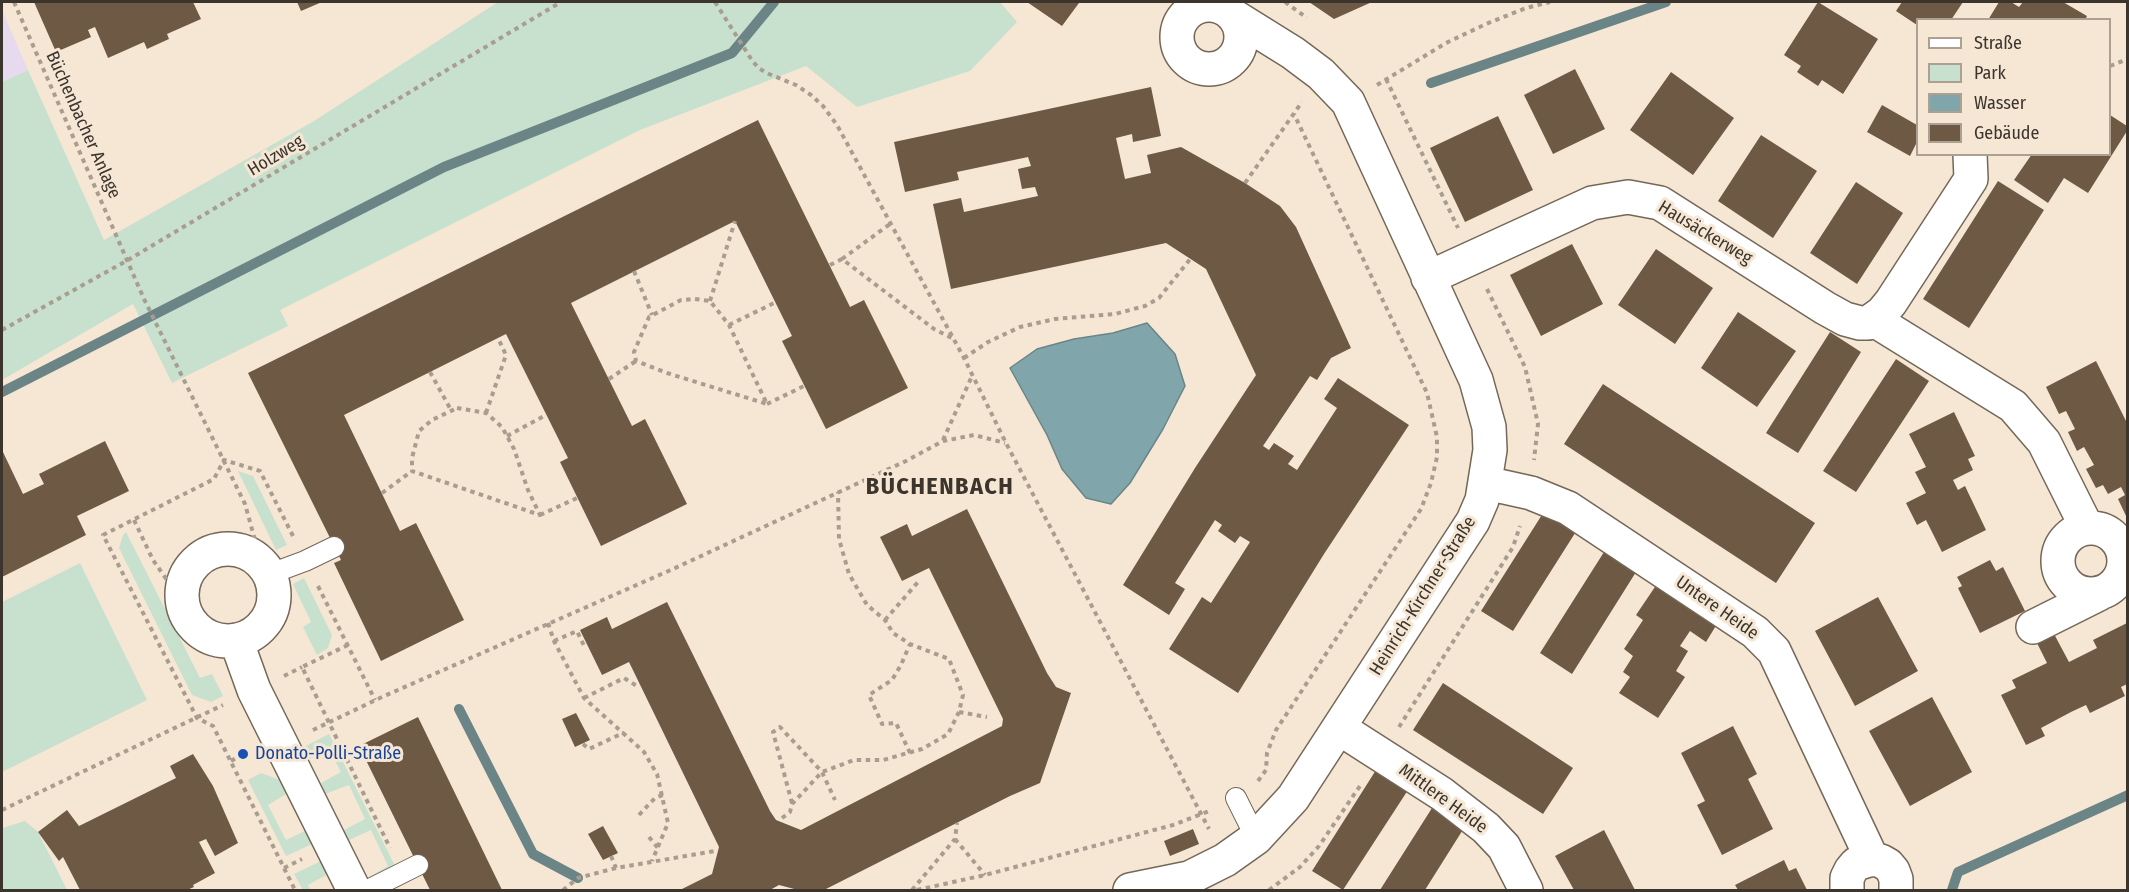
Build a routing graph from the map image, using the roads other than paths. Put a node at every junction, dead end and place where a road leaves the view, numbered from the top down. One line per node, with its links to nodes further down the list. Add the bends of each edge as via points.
1 (1220, 7): 3 (street, Heinrich-Kirchner-Straße, via 1293,53 1348,102)
2 (1970, 156): 4 (street, via 1971,179 1891,302)
3 (1428, 278): 4 (street, Hausäckerweg, via 1592,203 1628,197 1660,203 1845,319 1860,323); 5 (street, Heinrich-Kirchner-Straße, via 1485,407 1490,450)
4 (1874, 320): 6 (street, Hausäckerweg, via 2013,406 2044,442)
5 (1486, 483): 13 (street, Heinrich-Kirchner-Straße, via 1473,521); 16 (street, Untere Heide, via 1531,493 1568,507 1755,632 1774,651)
6 (2087, 528): 8 (street, via 2108,533 2122,549); 10 (street, via 2068,537 2058,556 2058,566 2068,586 2088,595)
7 (334, 547): 9 (lane, via 305,561)
8 (2126, 564): 10 (street, via 2118,581)
9 (265, 567): 12 (street, via 274,588 270,616 249,636); 12 (street, via 248,553 220,549 195,562 186,574 183,603 196,628 222,641)
10 (2099, 594): 11 (street)
11 (2033, 627)
12 (236, 640): 18 (street, via 254,690)
13 (1339, 729): 15 (street, Heinrich-Kirchner-Straße, via 1293,798); 21 (street, Mittlere Heide, via 1442,794 1486,828 1504,847)
14 (1236, 798): 15 (lane)
15 (1256, 838): 20 (street, Heinrich-Kirchner-Straße, via 1189,878)
16 (1872, 859): 22 (street, via 1851,870); 23 (street, Untere Heide, via 1888,865 1896,879)
17 (410, 869): 19 (lane)
18 (354, 891)
19 (368, 891)
20 (1130, 891)
21 (1526, 891)
22 (1847, 891)
23 (1896, 891)

